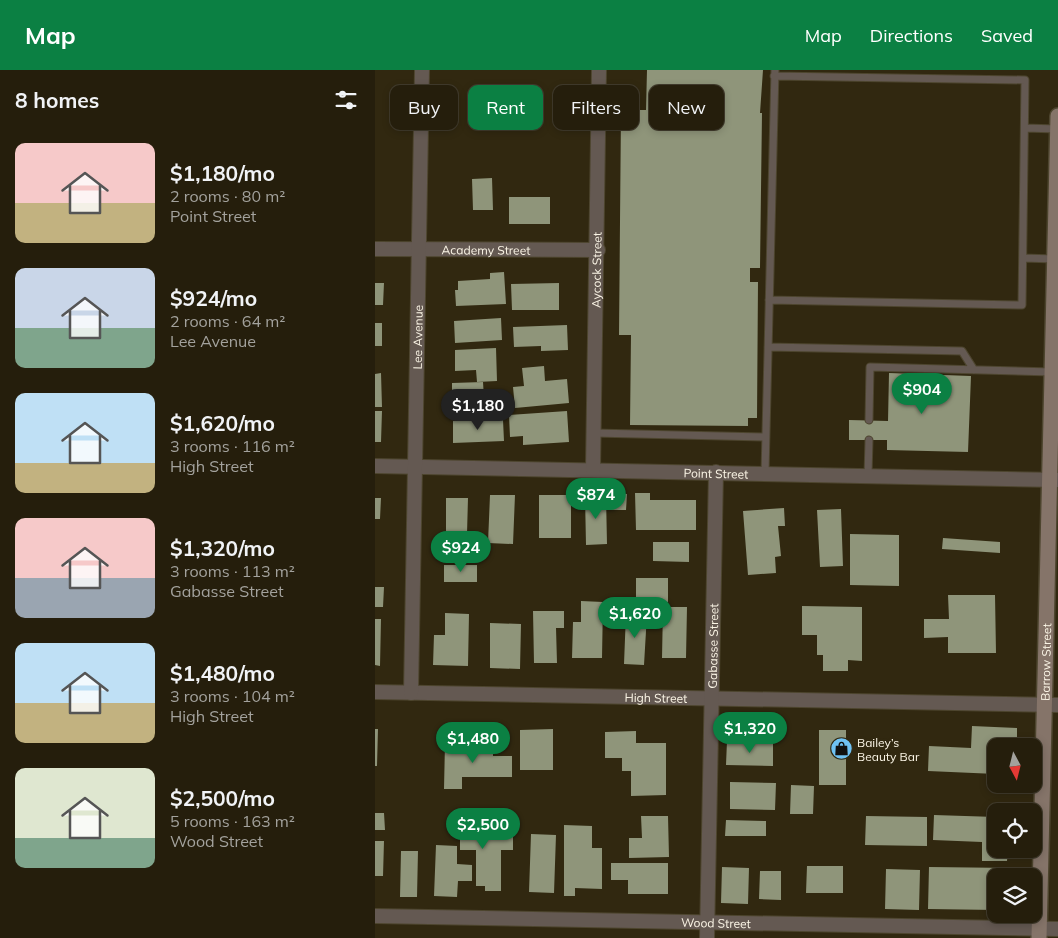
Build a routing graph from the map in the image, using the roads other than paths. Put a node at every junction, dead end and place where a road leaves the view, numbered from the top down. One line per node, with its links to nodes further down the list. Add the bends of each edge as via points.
1 (422, 70): 8 (street, Lee Avenue)
2 (599, 70): 9 (street, Aycock Street)
3 (775, 73): 5 (lane, via 1025,80); 12 (lane)
4 (1058, 116): 6 (main road, Barrow Street)
5 (1025, 128): 6 (lane); 10 (lane)
6 (1058, 129): 11 (main road, Barrow Street)
7 (375, 249): 8 (street, Academy Street)
8 (419, 249): 9 (street, Academy Street); 21 (street, Lee Avenue)
9 (597, 250): 17 (street, Aycock Street)
10 (1023, 258): 11 (lane); 12 (lane, via 1023,305)
11 (1057, 259): 15 (main road, Barrow Street)
12 (769, 300): 13 (lane)
13 (768, 347): 14 (lane, via 962,350); 18 (lane)
14 (974, 370): 15 (lane); 16 (lane, via 870,367)
15 (1052, 372): 26 (main road, Barrow Street)
16 (869, 420)
17 (594, 434): 18 (lane); 22 (street, Aycock Street)
18 (766, 437): 24 (lane)
19 (869, 440): 25 (lane)
20 (375, 466): 21 (street, Point Street)
21 (415, 466): 22 (street, Point Street); 28 (street, Lee Avenue)
22 (593, 470): 23 (street, Point Street)
23 (716, 472): 24 (street, Point Street); 29 (street, Gabasse Street)
24 (765, 473): 25 (street, Point Street)
25 (868, 476): 26 (street, Point Street)
26 (1053, 480): 30 (main road, Barrow Street)
27 (375, 692): 28 (street, High Street)
28 (411, 692): 29 (street, High Street)
29 (712, 698): 30 (street, High Street); 32 (street, Gabasse Street)
30 (1052, 705): 34 (main road, Barrow Street)
31 (375, 916): 32 (street, Wood Street)
32 (707, 922): 34 (street, Wood Street); 35 (street, Gabasse Street)
33 (1058, 929): 34 (street, Wood Street)
34 (1039, 934)
35 (707, 938)

